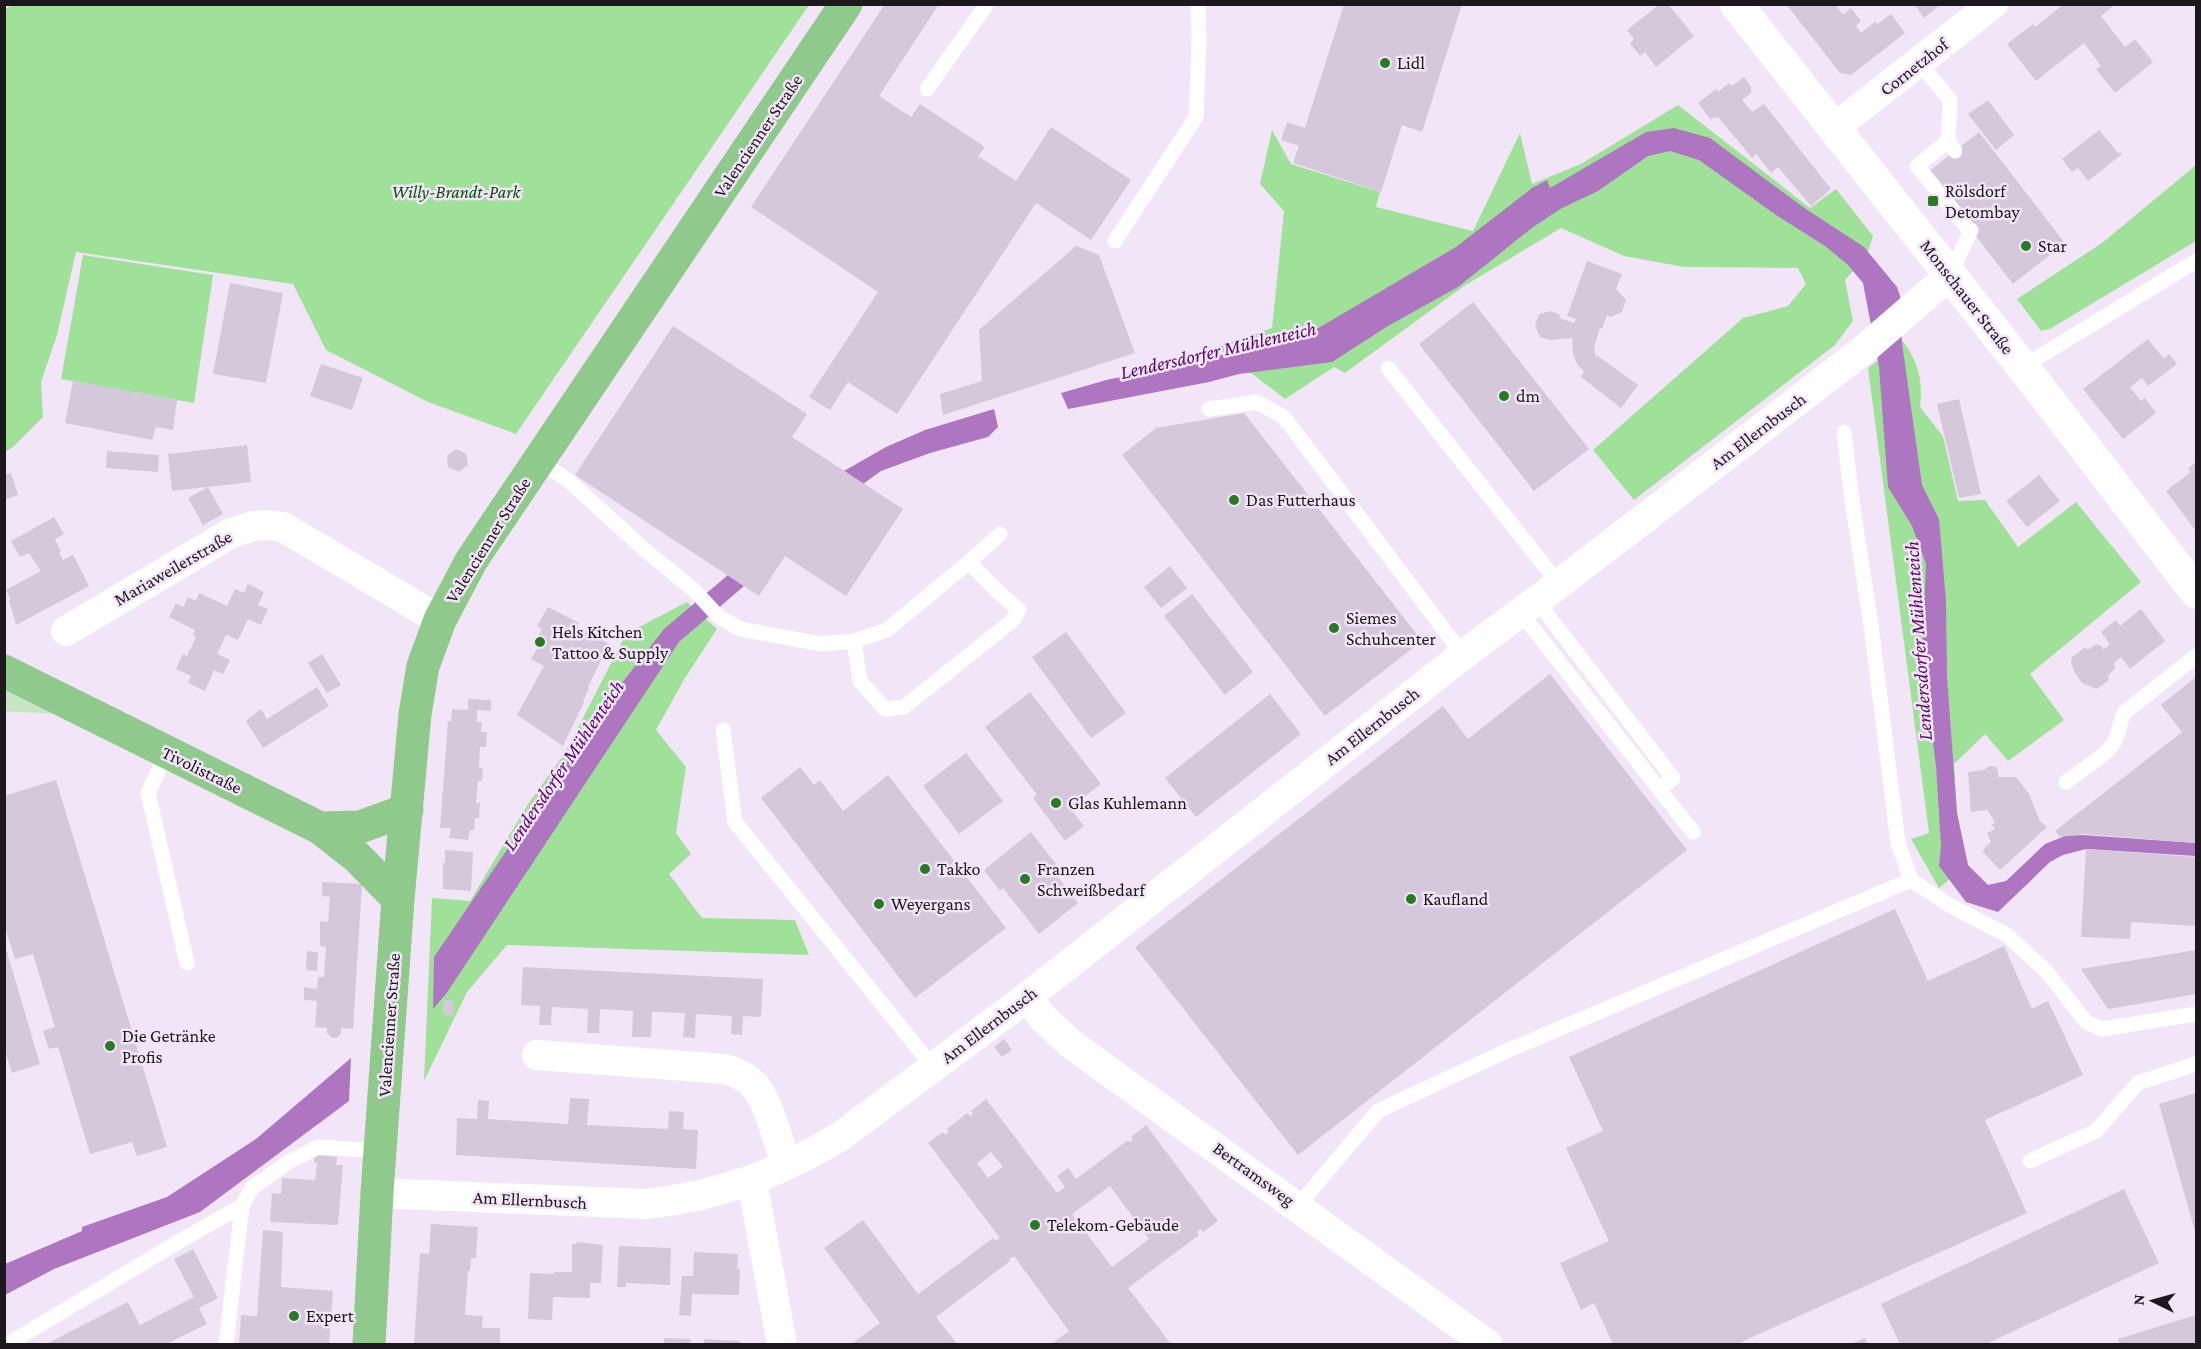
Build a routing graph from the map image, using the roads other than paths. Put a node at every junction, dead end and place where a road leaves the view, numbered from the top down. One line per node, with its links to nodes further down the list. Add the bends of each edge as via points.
1 (846, 4): 16 (main road, Valencienner Straße)
2 (987, 4): 7 (lane)
3 (1198, 4): 9 (lane, via 1196,117)
4 (1736, 4): 8 (street, Monschauer Straße)
5 (1993, 4): 6 (street, Cornetzhof)
6 (1920, 63): 8 (street, Cornetzhof); 11 (lane, via 1950,100 1952,146 1917,166 1971,230)
7 (927, 89)
8 (1834, 128): 11 (street, Monschauer Straße)
9 (1115, 241)
10 (2196, 261): 12 (lane)
11 (1950, 275): 12 (street, Monschauer Straße); 20 (street, Am Ellernbusch, via 1862,351)
12 (2022, 367): 19 (street, Monschauer Straße)
13 (1388, 368): 20 (lane)
14 (1209, 409): 24 (lane, via 1257,402 1284,417)
15 (1844, 432): 35 (lane, via 1898,843)
16 (538, 460): 21 (main road, Valencienner Straße, via 471,561); 23 (lane, via 570,482 694,590 718,616 740,629 822,644)
17 (1000, 534): 18 (lane)
18 (969, 562): 23 (lane, via 887,630); 23 (lane, via 1018,610 1012,621 904,707 885,709 861,681)
19 (2196, 592)
20 (1538, 599): 24 (street, Am Ellernbusch); 34 (lane, via 1673,778 1660,789)
21 (440, 621): 22 (street, Mariaweilerstraße, via 308,541 283,527 269,525 231,533); 32 (main road, Valencienner Straße, via 423,666)
22 (66, 631)
23 (854, 641)
24 (1462, 655): 38 (street, Am Ellernbusch)
25 (2196, 656): 31 (lane, via 2125,712 2111,747)
26 (4, 671): 28 (main road, Tivolistraße)
27 (4, 695): 28 (main road)
28 (56, 697): 30 (main road, Tivolistraße)
29 (723, 730): 42 (lane, via 735,822)
30 (167, 753): 33 (main road, Tivolistraße); 37 (lane, via 148,794)
31 (2066, 782)
32 (407, 810): 33 (main road, Tivolistraße, via 360,827); 36 (main road, Valencienner Straße)
33 (320, 828): 36 (main road, via 357,857)
34 (1693, 832)
35 (1911, 880): 39 (lane, via 2007,935 2047,972 2086,1022 2102,1029); 49 (lane, via 1504,1052 1378,1111)
36 (398, 899): 43 (main road, Valencienner Straße)
37 (187, 963)
38 (1027, 997): 42 (street, Am Ellernbusch); 49 (street, Bertramsweg, via 1071,1044)
39 (2196, 1014)
40 (537, 1055): 45 (street, via 741,1074 757,1089 765,1105)
41 (2196, 1064): 44 (lane, via 2138,1083 2096,1131)
42 (933, 1067): 45 (street, Am Ellernbusch, via 841,1136)
43 (380, 1151): 47 (main road, Valencienner Straße); 48 (lane, via 318,1147 252,1188)
44 (2030, 1161)
45 (786, 1166): 46 (street, Am Ellernbusch)
46 (752, 1181): 47 (street, Am Ellernbusch, via 681,1200 646,1204); 53 (street)
47 (377, 1193): 52 (main road, Valencienner Straße)
48 (242, 1206): 50 (lane); 51 (lane)
49 (1298, 1206): 54 (street, Bertramsweg)
50 (8, 1344)
51 (226, 1344)
52 (369, 1344)
53 (782, 1344)
54 (1487, 1344)

